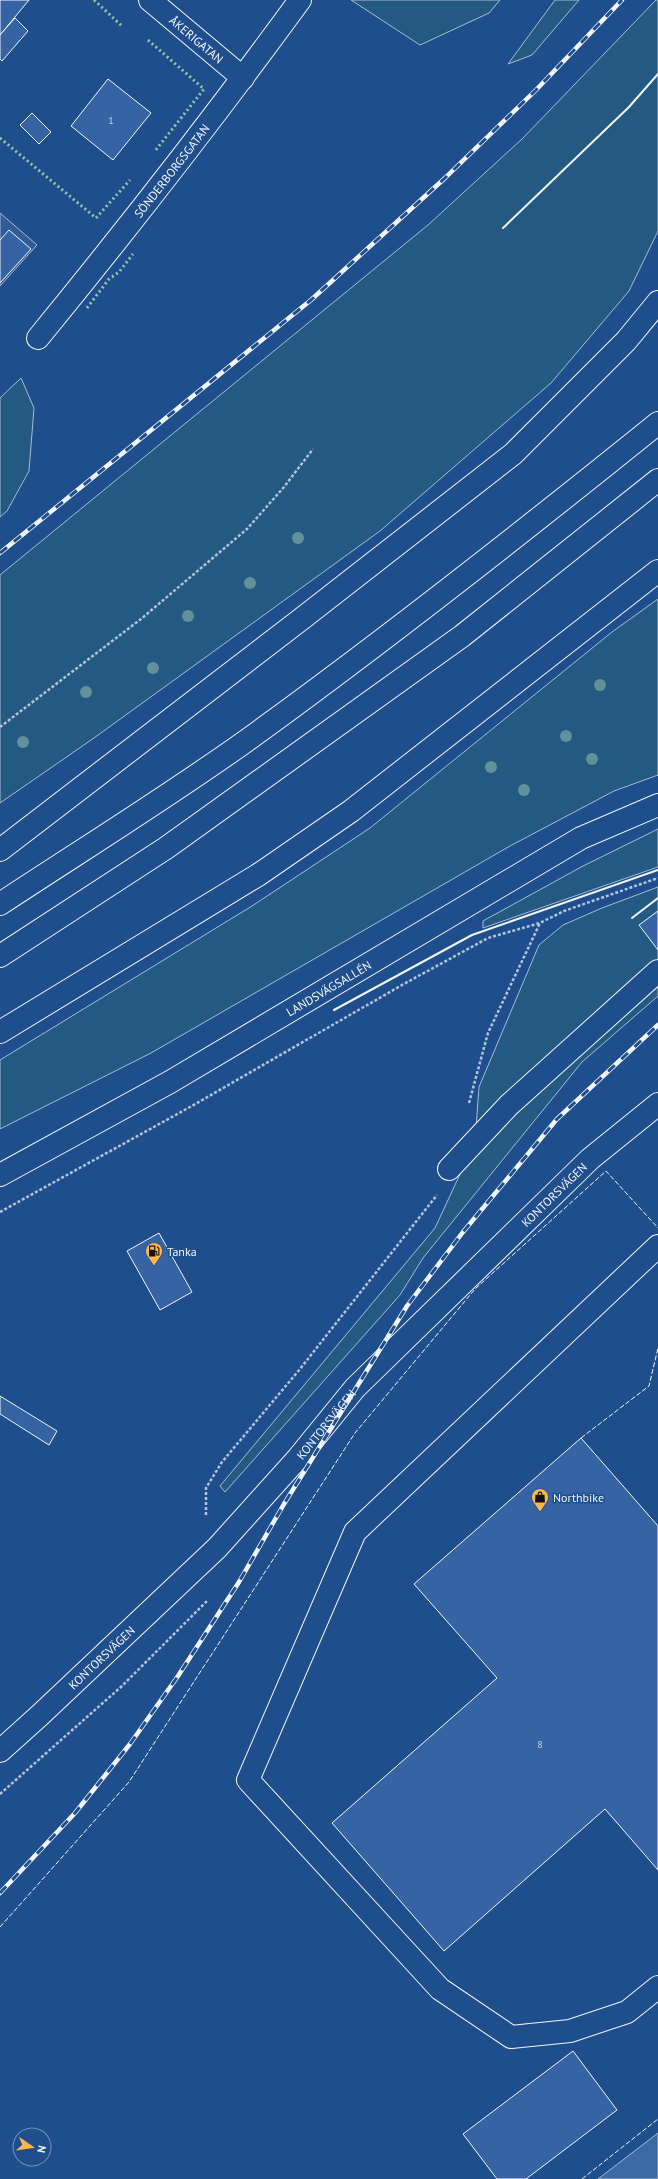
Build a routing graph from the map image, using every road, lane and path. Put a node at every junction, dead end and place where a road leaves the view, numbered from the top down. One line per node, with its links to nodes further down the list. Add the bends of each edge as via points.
1 (150, 0): 3 (main road, ÅKERIGATAN)
2 (300, 0): 3 (main road, SÖNDERBORGSGATAN)
3 (243, 78): 5 (main road, SÖNDERBORGSGATAN, via 109,252)
4 (658, 302): 12 (main road, via 626,341 513,454)
5 (38, 338)
6 (658, 423): 14 (main road, via 429,604 245,741)
7 (313, 449): 10 (path, via 247,529 141,619)
8 (652, 484): 16 (main road, via 462,636 166,848)
9 (658, 571): 19 (main road, via 351,811 258,875)
10 (0, 727)
11 (658, 804): 23 (main road, LANDSVÄGSALLÉN, via 581,838 170,1082)
12 (0, 850)
13 (658, 878): 15 (path, via 564,911)
14 (0, 904)
15 (540, 923): 18 (path, via 488,938); 20 (path, via 488,1033)
16 (0, 956)
17 (658, 970): 22 (main road, via 509,1105)
18 (402, 985)
19 (0, 1032)
20 (468, 1104)
21 (658, 1104): 25 (main road, KONTORSVÄGEN, via 590,1159 355,1388 298,1458 217,1548)
22 (449, 1169)
23 (0, 1176)
24 (658, 1246): 26 (main road, via 355,1532 248,1780 440,1989 511,2037 570,2031 627,2012)
25 (0, 1751)
26 (658, 1987)

